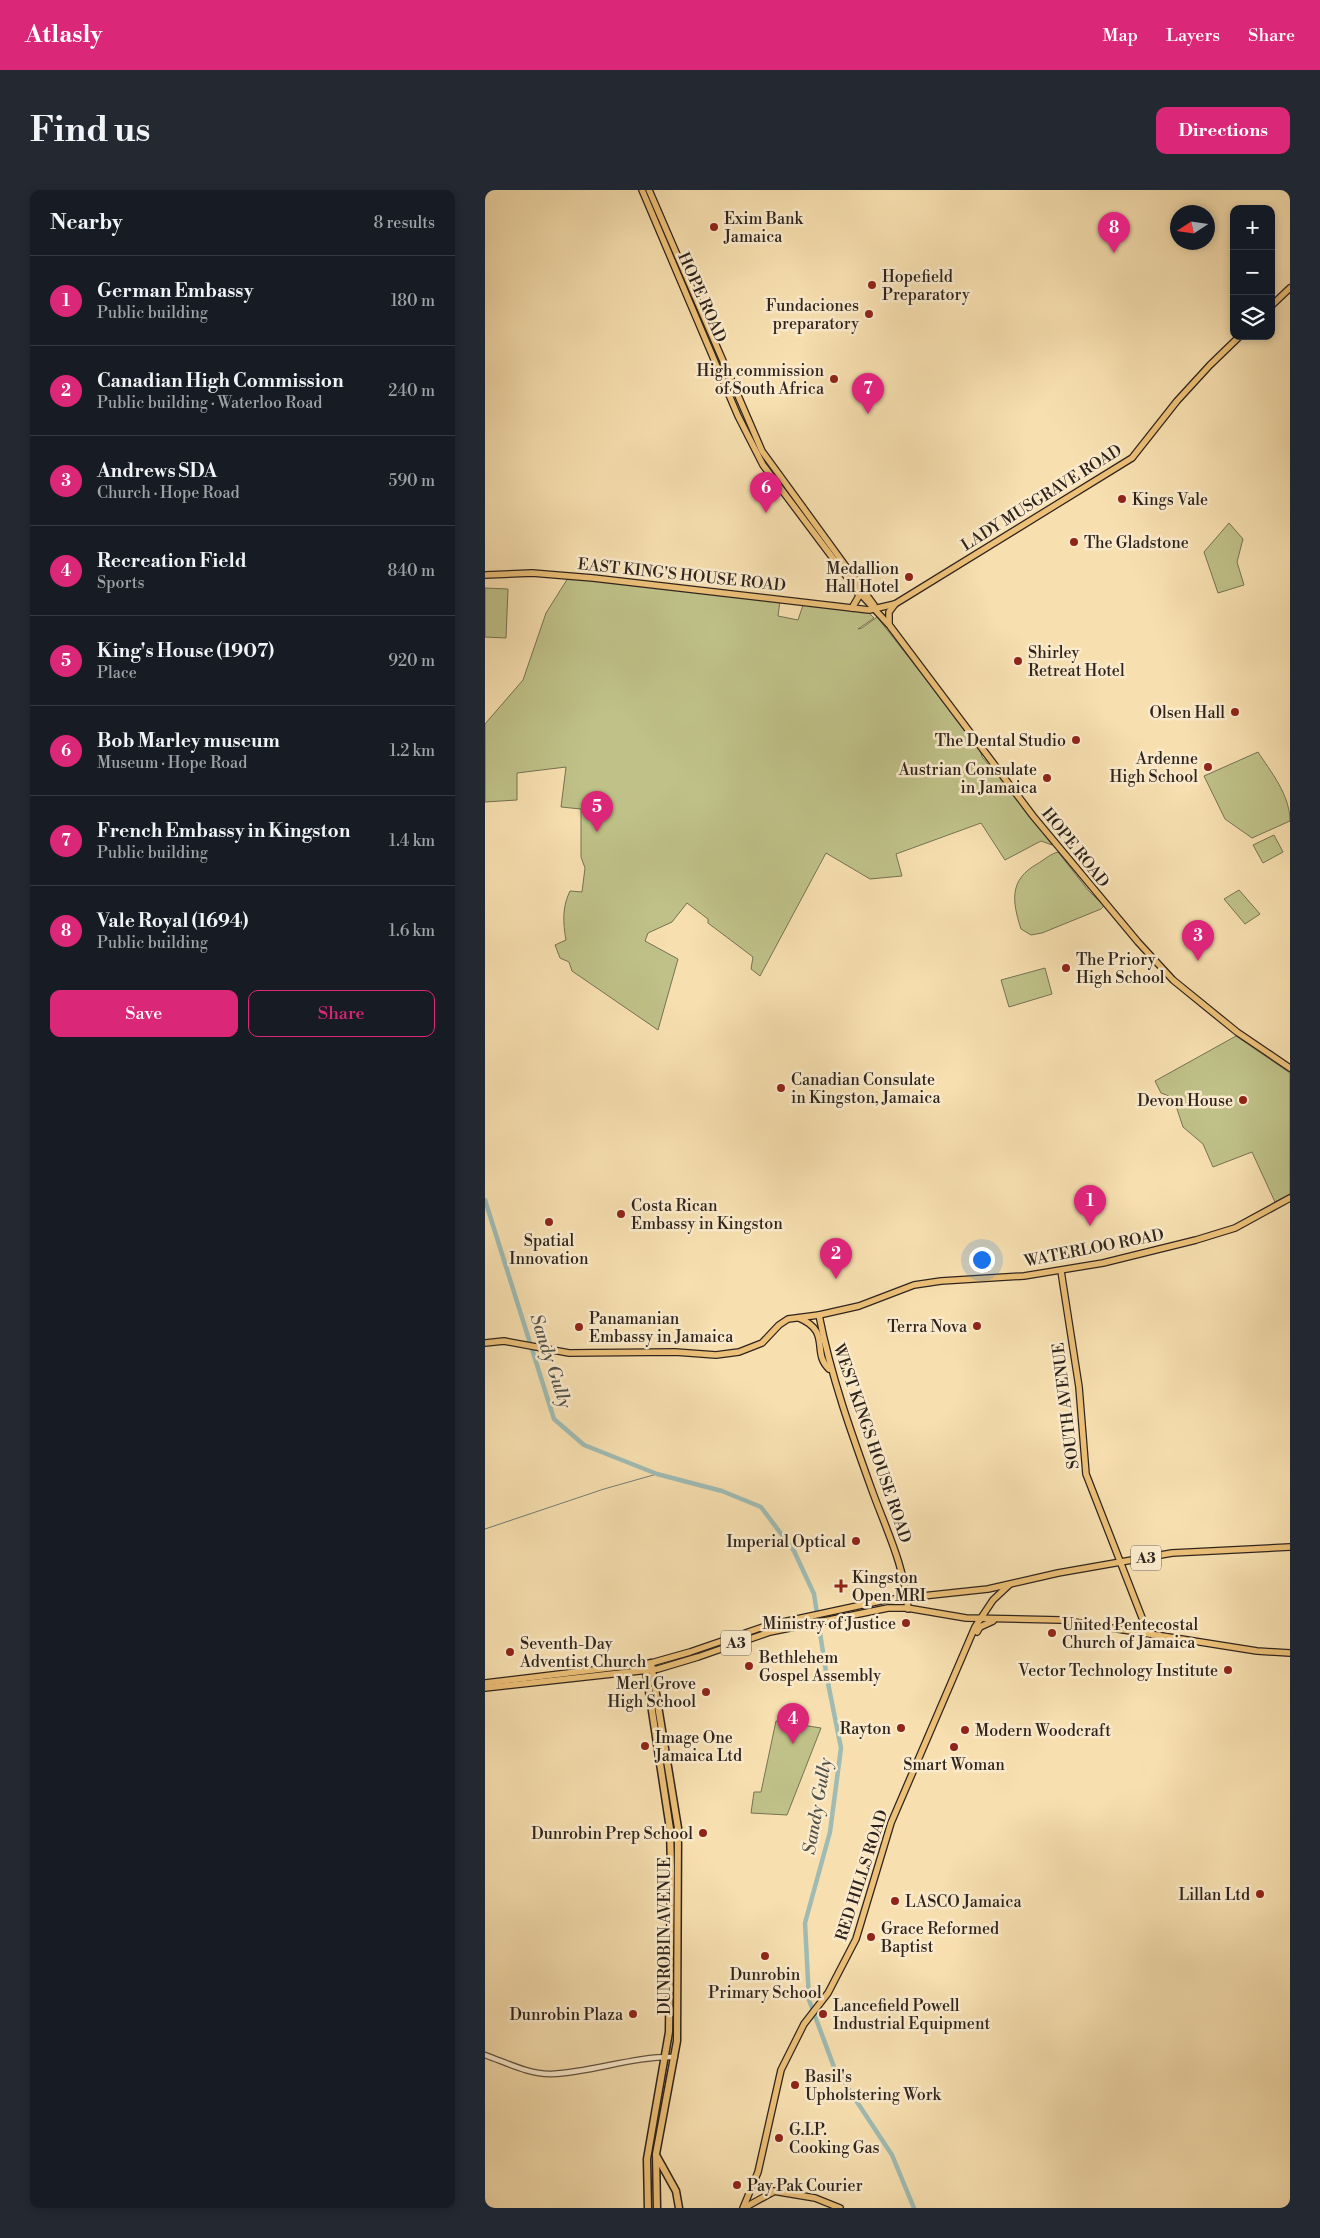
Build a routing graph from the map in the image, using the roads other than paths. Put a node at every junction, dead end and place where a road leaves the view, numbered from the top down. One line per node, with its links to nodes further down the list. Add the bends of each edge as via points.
1 (642, 190): 7 (main road, HOPE ROAD, via 754,449)
2 (649, 190): 10 (main road, HOPE ROAD, via 762,451)
3 (1290, 288): 4 (main road)
4 (1275, 302)
5 (1236, 340): 8 (main road, LADY MUSGRAVE ROAD, via 1177,401 1132,458)
6 (485, 575): 9 (main road, EAST KING'S HOUSE ROAD, via 593,578)
7 (856, 589): 9 (main road, via 859,596); 10 (main road, HOPE ROAD)
8 (895, 604): 10 (main road, LADY MUSGRAVE ROAD); 11 (main road, via 888,616)
9 (852, 608): 10 (main road, EAST KING'S HOUSE ROAD)
10 (876, 609): 11 (main road, HOPE ROAD)
11 (890, 626): 12 (main road, HOPE ROAD, via 1033,816 1173,980 1237,1032)
12 (1290, 1068)
13 (1290, 1198): 14 (main road, WATERLOO ROAD, via 1235,1228)
14 (1061, 1271): 15 (main road, WATERLOO ROAD, via 914,1285 859,1306); 20 (main road, SOUTH AVENUE, via 1079,1387 1086,1474)
15 (819, 1316): 16 (main road, WATERLOO ROAD); 18 (main road, WEST KINGS HOUSE ROAD)
16 (798, 1318): 17 (main road, WATERLOO ROAD, via 783,1322 762,1343 739,1352 716,1354 569,1353 515,1343); 18 (main road, via 816,1329 824,1363)
17 (485, 1343)
18 (831, 1371): 21 (main road, WEST KINGS HOUSE ROAD)
19 (1290, 1547): 20 (main road, A3, via 1172,1553)
20 (1120, 1562): 22 (main road, A3); 29 (main road, SOUTH AVENUE)
21 (903, 1574): 23 (main road, WEST KINGS HOUSE ROAD); 24 (main road, via 901,1593)
22 (1009, 1585): 23 (main road, A3); 28 (main road, RED HILLS ROAD, via 993,1600)
23 (907, 1596): 24 (main road, A3); 25 (main road, WEST KINGS HOUSE ROAD)
24 (862, 1604): 32 (main road, A3, via 753,1630)
25 (909, 1609): 26 (main road, A3); 32 (main road, A3, via 875,1610 805,1624 762,1634 698,1658)
26 (966, 1618): 28 (main road, A3); 30 (main road, via 971,1623)
27 (1011, 1618): 28 (main road, A3); 29 (main road, A3, via 1061,1620); 30 (main road, via 988,1622 980,1627)
28 (982, 1619): 30 (main road, RED HILLS ROAD, via 975,1627)
29 (1148, 1633): 31 (main road, A3, via 1257,1651)
30 (970, 1642): 39 (main road, RED HILLS ROAD, via 891,1823 856,1939 817,2010 804,2024 781,2070)
31 (1290, 1653)
32 (649, 1667): 33 (main road, A3); 34 (main road, A3); 36 (highway, DUNROBIN AVENUE, via 670,1829 669,2032); 37 (highway, DUNROBIN AVENUE, via 678,1828)
33 (485, 1683)
34 (485, 1688)
35 (485, 2055): 36 (street, via 552,2074)
36 (666, 2057): 37 (street); 43 (highway, DUNROBIN AVENUE, via 647,2159)
37 (675, 2057): 38 (highway, DUNROBIN AVENUE)
38 (656, 2154): 44 (highway, DUNROBIN AVENUE); 45 (highway, via 676,2191)
39 (757, 2187): 40 (main road); 41 (main road, RED HILLS ROAD); 42 (main road)
40 (775, 2191): 42 (main road); 47 (main road, via 815,2198)
41 (749, 2196): 42 (main road); 46 (main road, RED HILLS ROAD)
42 (757, 2199): 46 (main road)
43 (648, 2208)
44 (657, 2208)
45 (679, 2208)
46 (743, 2208)
47 (840, 2208)

